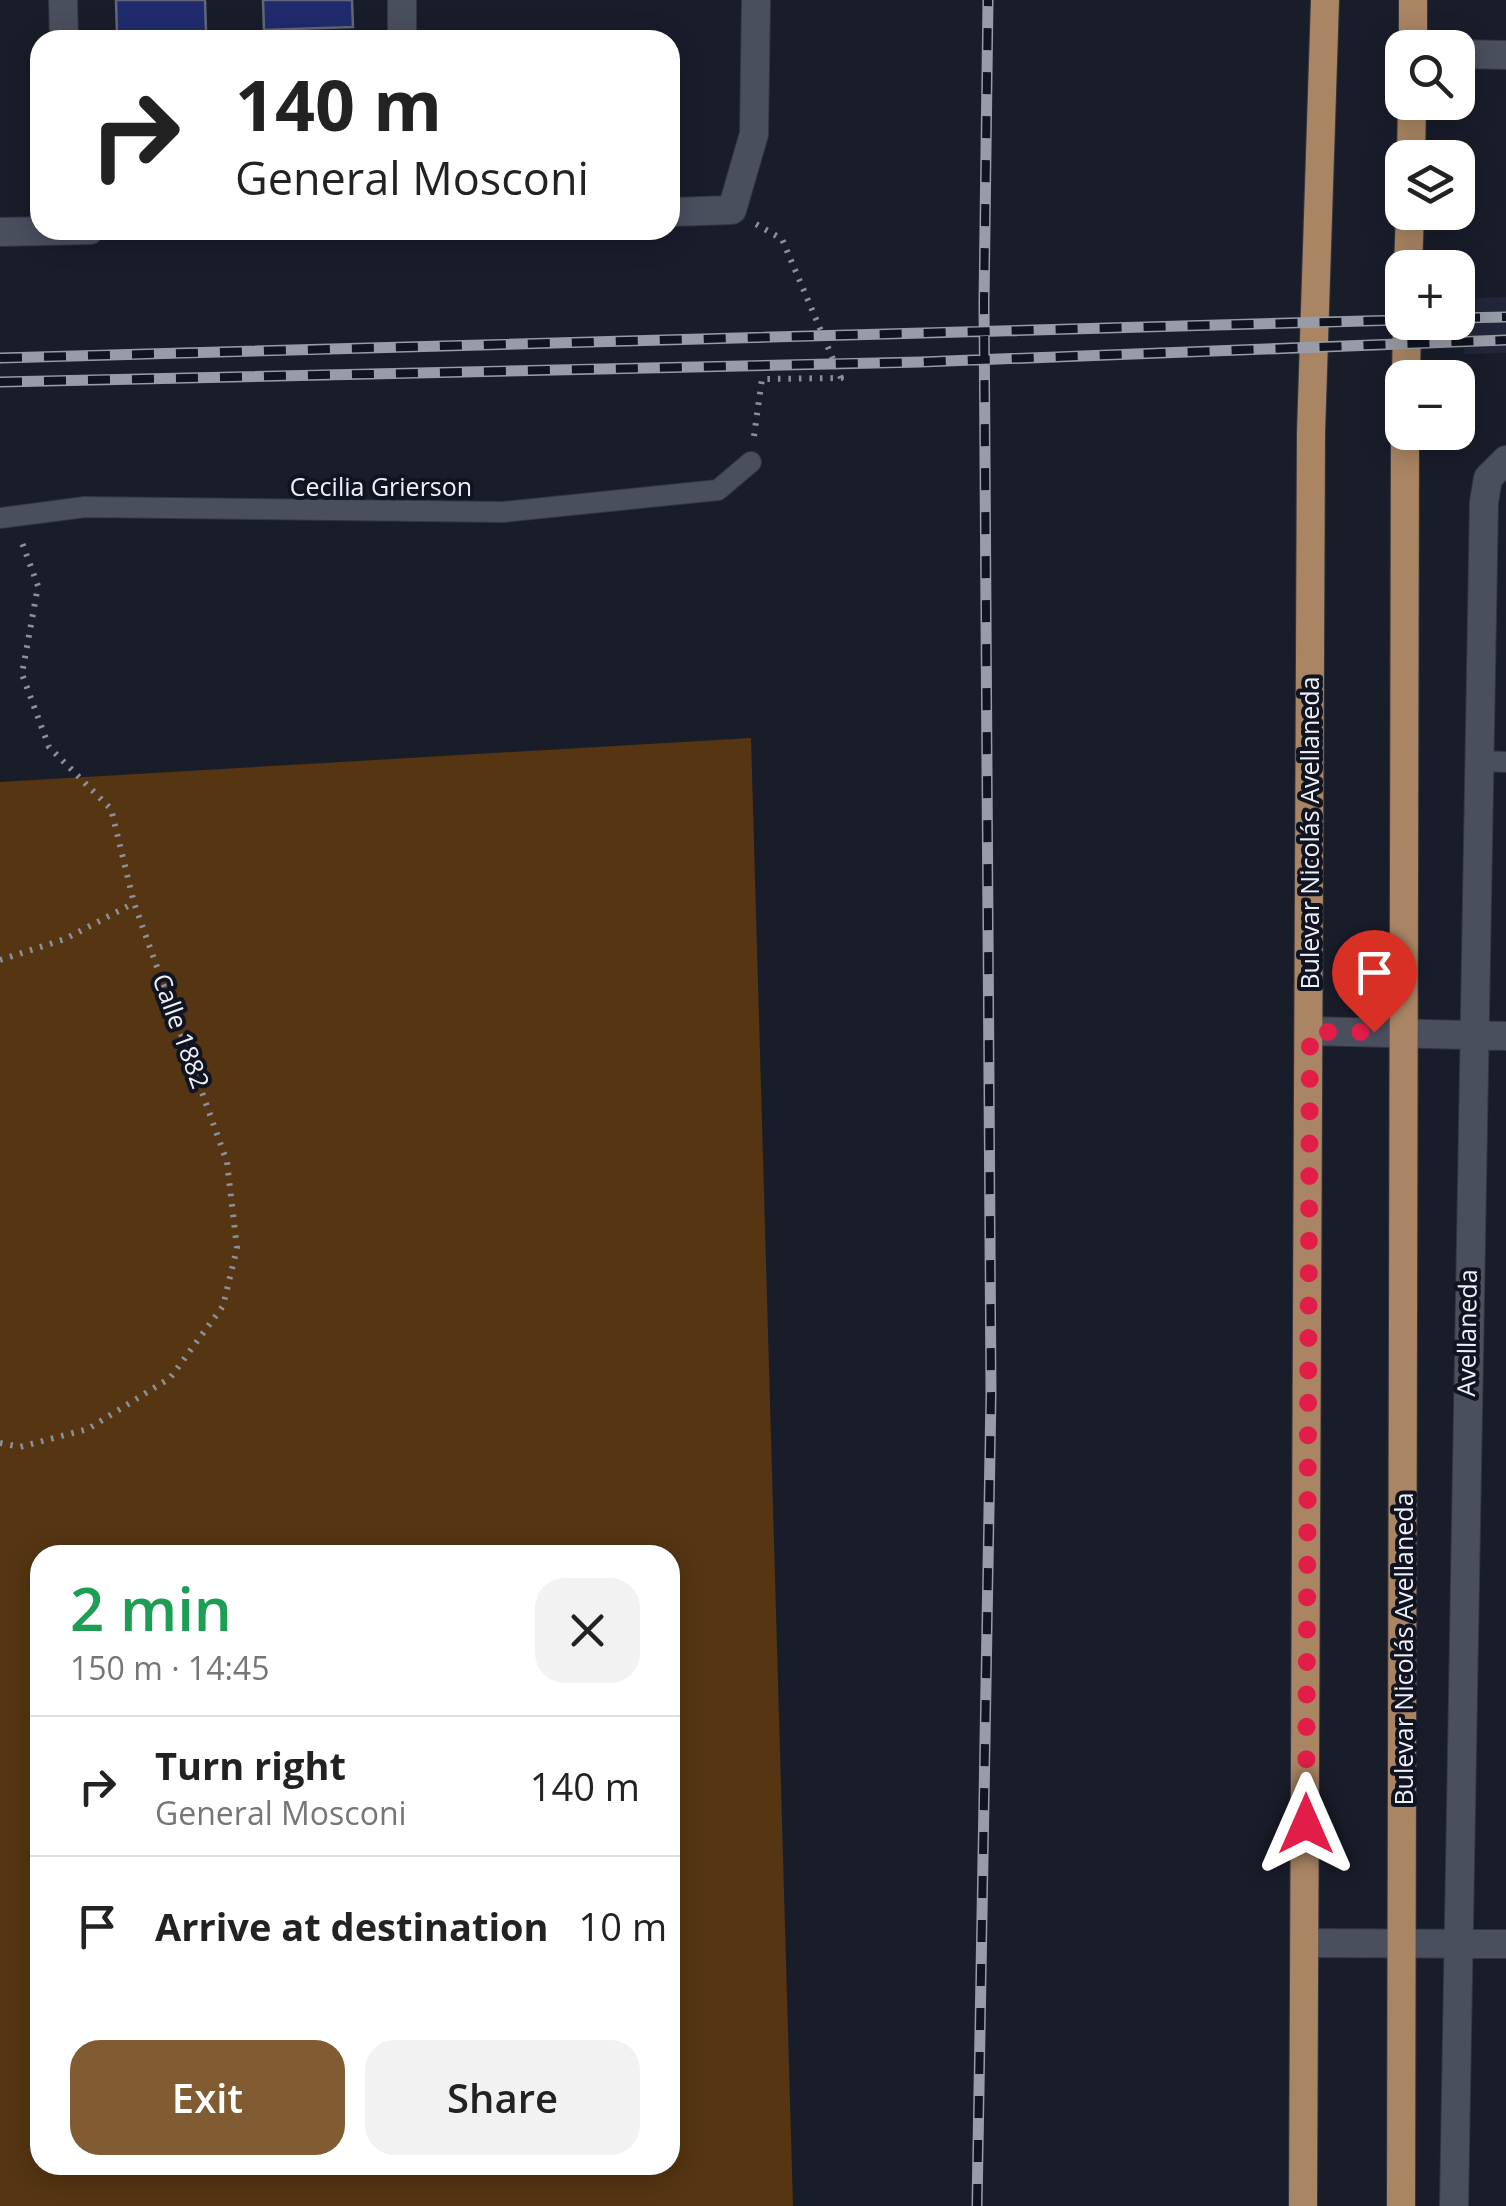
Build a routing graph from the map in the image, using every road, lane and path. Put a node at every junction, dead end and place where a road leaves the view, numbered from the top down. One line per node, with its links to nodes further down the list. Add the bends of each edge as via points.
1 (63, 0): 6 (street)
2 (402, 0): 7 (street)
3 (756, 0): 11 (street, via 754,134)
4 (1325, 0): 23 (main road, Bulevar Nicolás Avellaneda, via 1311,432)
5 (1413, 0): 8 (main road)
6 (64, 30)
7 (402, 30)
8 (1413, 30)
9 (1475, 54): 10 (street)
10 (1506, 55)
11 (732, 210): 12 (street); 17 (path, via 782,239 841,378 762,380)
12 (680, 212)
13 (30, 231): 14 (street)
14 (0, 232)
15 (1404, 450): 24 (main road, Bulevar Nicolás Avellaneda)
16 (1502, 461): 19 (street, Avellaneda, via 1488,478 1484,502)
17 (751, 462): 18 (lane, Cecilia Grierson, via 718,490 504,512 85,507)
18 (6, 517): 21 (path, Calle 1882, via 38,586 22,674 50,746 111,809)
19 (1476, 761): 20 (lane); 25 (street, Avellaneda)
20 (1506, 762)
21 (134, 903): 22 (path, via 66,939); 27 (path, Calle 1882, via 227,1162 237,1248 223,1306 170,1378 88,1429 20,1447)
22 (0, 960)
23 (1310, 1032): 24 (street); 28 (main road, Bulevar Nicolás Avellaneda)
24 (1406, 1033): 25 (street); 30 (main road, Bulevar Nicolás Avellaneda)
25 (1472, 1035): 26 (street); 29 (street, Avellaneda)
26 (1506, 1036)
27 (0, 1443)
28 (1305, 1943): 30 (street); 32 (main road, Bulevar Nicolás Avellaneda)
29 (1460, 1943): 30 (street); 31 (street); 34 (street, Avellaneda)
30 (1402, 1944): 33 (main road, Bulevar Nicolás Avellaneda)
31 (1506, 1944)
32 (1303, 2206)
33 (1401, 2206)
34 (1454, 2206)

